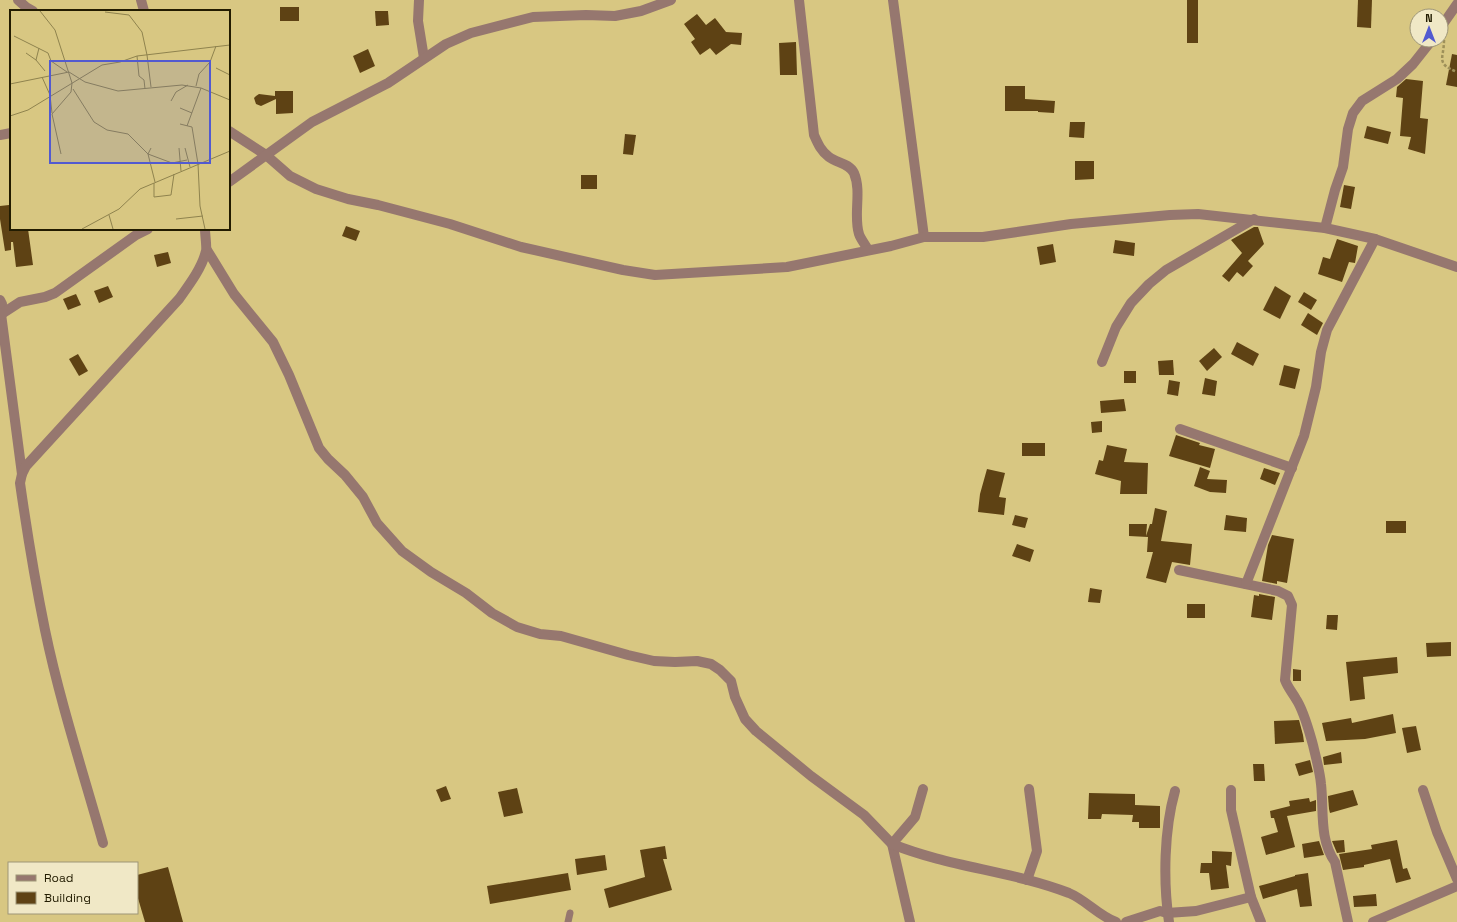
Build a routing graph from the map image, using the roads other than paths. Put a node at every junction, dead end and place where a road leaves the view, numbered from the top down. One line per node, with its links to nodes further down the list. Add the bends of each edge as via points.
1 (18, 0): 8 (street)
2 (141, 0): 9 (street)
3 (419, 0): 12 (street, via 418,21)
4 (671, 0): 12 (street, via 641,11 615,16 533,17 471,33 446,44)
5 (799, 0): 25 (street, via 814,135 819,148 830,158 846,164 853,171 857,182 859,235)
6 (893, 0): 22 (street)
7 (1457, 4): 10 (street)
8 (31, 10)
9 (144, 10)
10 (1449, 15)
11 (1426, 48): 19 (street, via 1397,79 1362,101 1352,113 1343,167 1334,190)
12 (424, 58): 16 (street, via 388,82 312,122)
13 (230, 132): 16 (street)
14 (10, 133): 15 (street)
15 (0, 135)
16 (266, 155): 17 (street); 25 (street, via 290,176 316,189 450,224 521,247 623,270 655,275 787,267)
17 (230, 181)
18 (1254, 219): 19 (street); 22 (street, via 1198,214 1170,215 1071,224 983,237); 29 (street, via 1166,270 1149,284 1131,303 1116,327)
19 (1325, 228): 23 (street)
20 (146, 230): 28 (street, via 55,293 20,302)
21 (205, 230): 24 (street)
22 (924, 237): 25 (street)
23 (1375, 240): 26 (street); 31 (street, via 1327,330 1304,436)
24 (206, 250): 32 (street, via 195,277 179,299 26,466); 41 (street, via 234,294 273,342 319,448 363,497 377,523 402,551 492,613 517,627 654,661 696,660 711,664 731,681 745,719 756,732 864,815)
25 (868, 250)
26 (1457, 267)
27 (0, 300): 28 (street)
28 (0, 315): 32 (street)
29 (1102, 362)
30 (1180, 429): 31 (street)
31 (1292, 468): 34 (street)
32 (22, 474): 40 (street, via 20,483 45,631)
33 (1179, 570): 34 (street)
34 (1246, 584): 53 (street, via 1278,591 1288,596 1292,605 1285,680 1303,713 1313,745 1321,783 1324,834 1334,862)
35 (923, 789): 41 (street, via 915,817)
36 (1029, 789): 42 (street, via 1037,851)
37 (1231, 790): 45 (street, via 1231,810)
38 (1423, 790): 43 (street)
39 (1175, 791): 47 (street, via 1170,810 1165,867)
40 (103, 843)
41 (892, 844): 42 (street, via 914,853); 49 (street)
42 (1027, 880): 50 (street, via 1071,894)
43 (1457, 880)
44 (1457, 886): 54 (street)
45 (1251, 897): 47 (street); 52 (street)
46 (570, 913): 48 (lane)
47 (1168, 917): 51 (street, via 1160,911)
48 (568, 922)
49 (910, 922)
50 (1116, 922)
51 (1126, 922)
52 (1260, 922)
53 (1348, 922)
54 (1373, 922)

